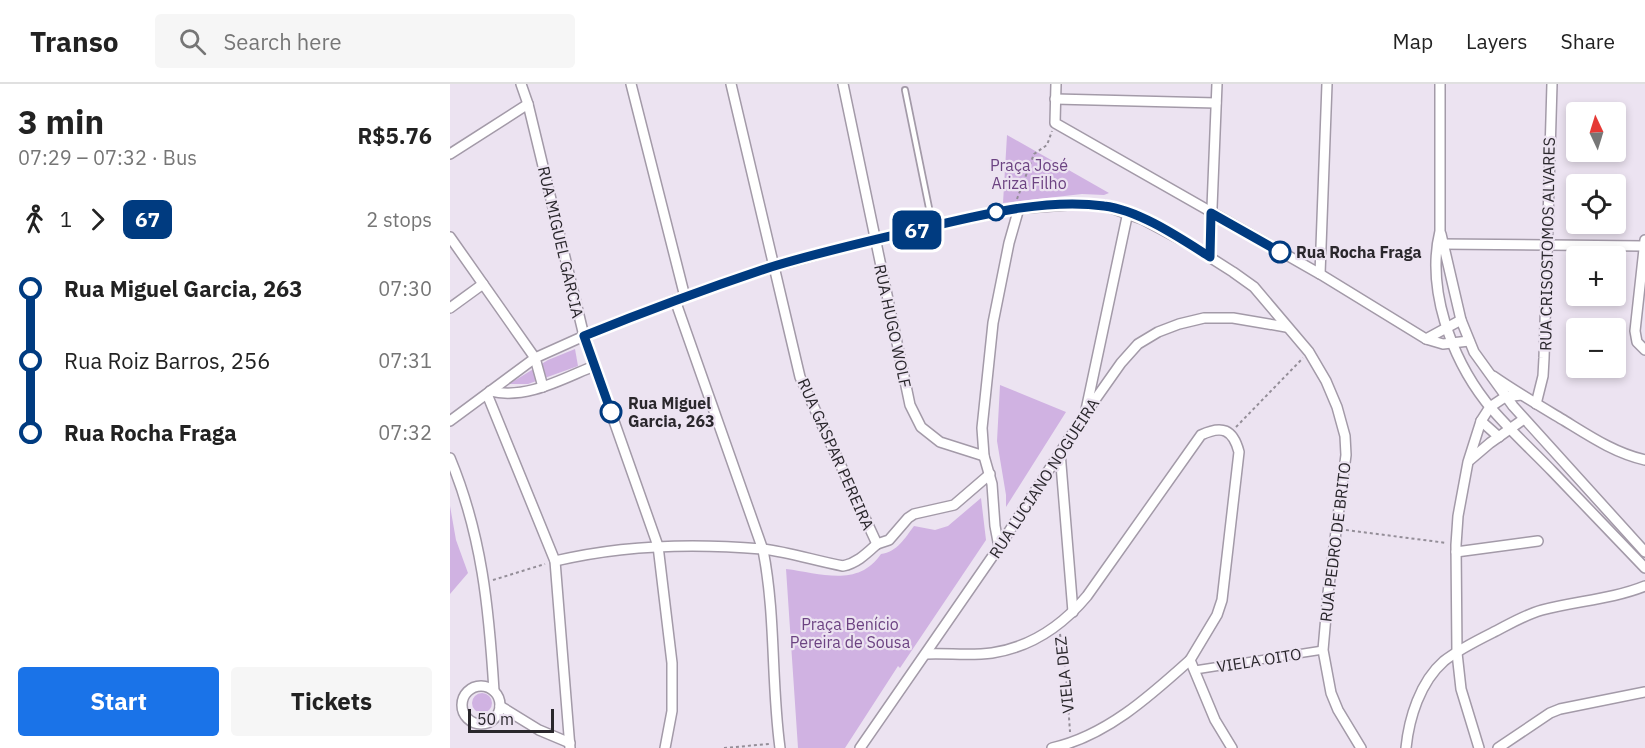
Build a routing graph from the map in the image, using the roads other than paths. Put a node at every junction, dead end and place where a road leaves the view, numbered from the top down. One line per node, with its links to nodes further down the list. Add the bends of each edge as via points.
1 (521, 84): 13 (street, RUA MIGUEL GARCIA)
2 (631, 84): 28 (street)
3 (731, 84): 25 (street, RUA GASPAR PEREIRA)
4 (843, 84): 20 (street, RUA HUGO WOLF)
5 (1056, 84): 11 (street)
6 (1217, 84): 12 (street)
7 (1327, 84): 26 (street)
8 (1440, 84): 22 (street)
9 (1552, 84): 23 (street, RUA CRISOSTOMOS ALVARES)
10 (906, 90): 18 (lane)
11 (1055, 99): 12 (street); 17 (street, via 1055,123)
12 (1216, 103): 17 (street)
13 (528, 104): 14 (street); 34 (street, RUA MIGUEL GARCIA)
14 (450, 154)
15 (1016, 208): 16 (street, RUA PEDRO DE BRITO, via 1081,204); 18 (street, RUA PEDRO DE BRITO); 55 (street, via 993,323 982,428)
16 (1128, 213): 24 (street, RUA PEDRO DE BRITO); 48 (street)
17 (1211, 213): 24 (street); 26 (street)
18 (933, 226): 20 (street, RUA PEDRO DE BRITO)
19 (450, 237): 27 (street)
20 (874, 239): 25 (street, RUA PEDRO DE BRITO); 55 (street, RUA HUGO WOLF, via 910,405 921,427 940,442)
21 (1645, 243): 23 (street); 38 (street, via 1635,331 1637,342)
22 (1441, 244): 23 (street); 31 (street); 33 (street, via 1437,277)
23 (1546, 245): 46 (street, RUA CRISOSTOMOS ALVARES, via 1543,376)
24 (1210, 257): 32 (street, RUA PEDRO DE BRITO, via 1254,288)
25 (773, 267): 28 (street, RUA PEDRO DE BRITO); 61 (street, RUA GASPAR PEREIRA, via 800,377)
26 (1320, 274): 35 (street)
27 (483, 284): 30 (street); 39 (street)
28 (685, 297): 29 (street, RUA PEDRO DE BRITO)
29 (675, 300): 34 (street, RUA PEDRO DE BRITO); 65 (street)
30 (450, 308)
31 (1461, 320): 33 (street); 36 (street)
32 (1287, 327): 48 (street, RUA LUCIANO NOGUEIRA, via 1233,318 1204,318 1158,332 1121,363); 71 (street, RUA PEDRO DE BRITO, via 1309,352 1326,381 1345,436 1347,455)
33 (1446, 328): 35 (street); 37 (street)
34 (584, 336): 39 (street, RUA PEDRO DE BRITO); 40 (street, RUA MIGUEL GARCIA)
35 (1426, 339): 37 (street)
36 (1469, 341): 37 (street); 41 (street)
37 (1452, 345): 47 (street)
38 (1645, 350)
39 (535, 358): 42 (street); 43 (street, RUA PEDRO DE BRITO)
40 (594, 366): 42 (street); 62 (street, RUA MIGUEL GARCIA)
41 (1486, 371): 44 (street); 45 (street)
42 (543, 387): 43 (street, via 506,394)
43 (488, 392): 50 (street, RUA PEDRO DE BRITO); 67 (street)
44 (1521, 395): 45 (street); 46 (street)
45 (1505, 397): 47 (street); 49 (street)
46 (1536, 404): 57 (street, via 1609,448)
47 (1491, 408): 51 (street); 52 (street)
48 (1085, 414): 54 (street, RUA LUCIANO NOGUEIRA)
49 (1524, 419): 52 (street); 66 (street)
50 (450, 421)
51 (1481, 421): 53 (street); 58 (street)
52 (1510, 429): 53 (street); 68 (street)
53 (1499, 437): 58 (street)
54 (1060, 452): 63 (street, RUA LUCIANO NOGUEIRA); 70 (street)
55 (984, 456): 59 (street)
56 (450, 458): 76 (street, via 473,525 485,583)
57 (1645, 460)
58 (1468, 462): 64 (street)
59 (990, 474): 61 (street, via 954,505 914,514 889,540); 63 (street)
60 (1538, 541): 64 (street)
61 (877, 543): 65 (street, via 862,558 843,566)
62 (658, 546): 65 (street); 67 (street); 83 (street, RUA MIGUEL GARCIA, via 672,663 672,711)
63 (999, 547): 73 (street, RUA LUCIANO NOGUEIRA)
64 (1456, 549): 72 (street)
65 (763, 550): 80 (street, via 768,572)
66 (1645, 552)
67 (555, 561): 79 (street)
68 (1645, 567)
69 (1645, 586): 72 (street, via 1540,611)
70 (1073, 612): 73 (street, via 1059,625 1018,647 991,653); 74 (street, via 1201,435 1221,429 1237,442 1239,452 1222,600)
71 (1323, 650): 75 (street, VIELA OITO); 86 (street, RUA PEDRO DE BRITO, via 1331,693)
72 (1457, 653): 87 (street, via 1443,662 1419,696); 88 (street, via 1461,689)
73 (926, 654): 81 (street, RUA LUCIANO NOGUEIRA)
74 (1190, 660): 75 (street); 82 (street, via 1154,693)
75 (1195, 670): 85 (street, via 1215,720)
76 (494, 691): 78 (street); 78 (street, via 482,686 470,689 463,699 464,711 471,721 484,723 495,717)
77 (1645, 692): 89 (street, via 1560,709)
78 (500, 706): 79 (street)
79 (570, 746)
80 (780, 746)
81 (863, 746)
82 (1071, 746): 84 (street)
83 (665, 748)
84 (1052, 748)
85 (1232, 748)
86 (1361, 748)
87 (1406, 748)
88 (1479, 748)
89 (1498, 748)

